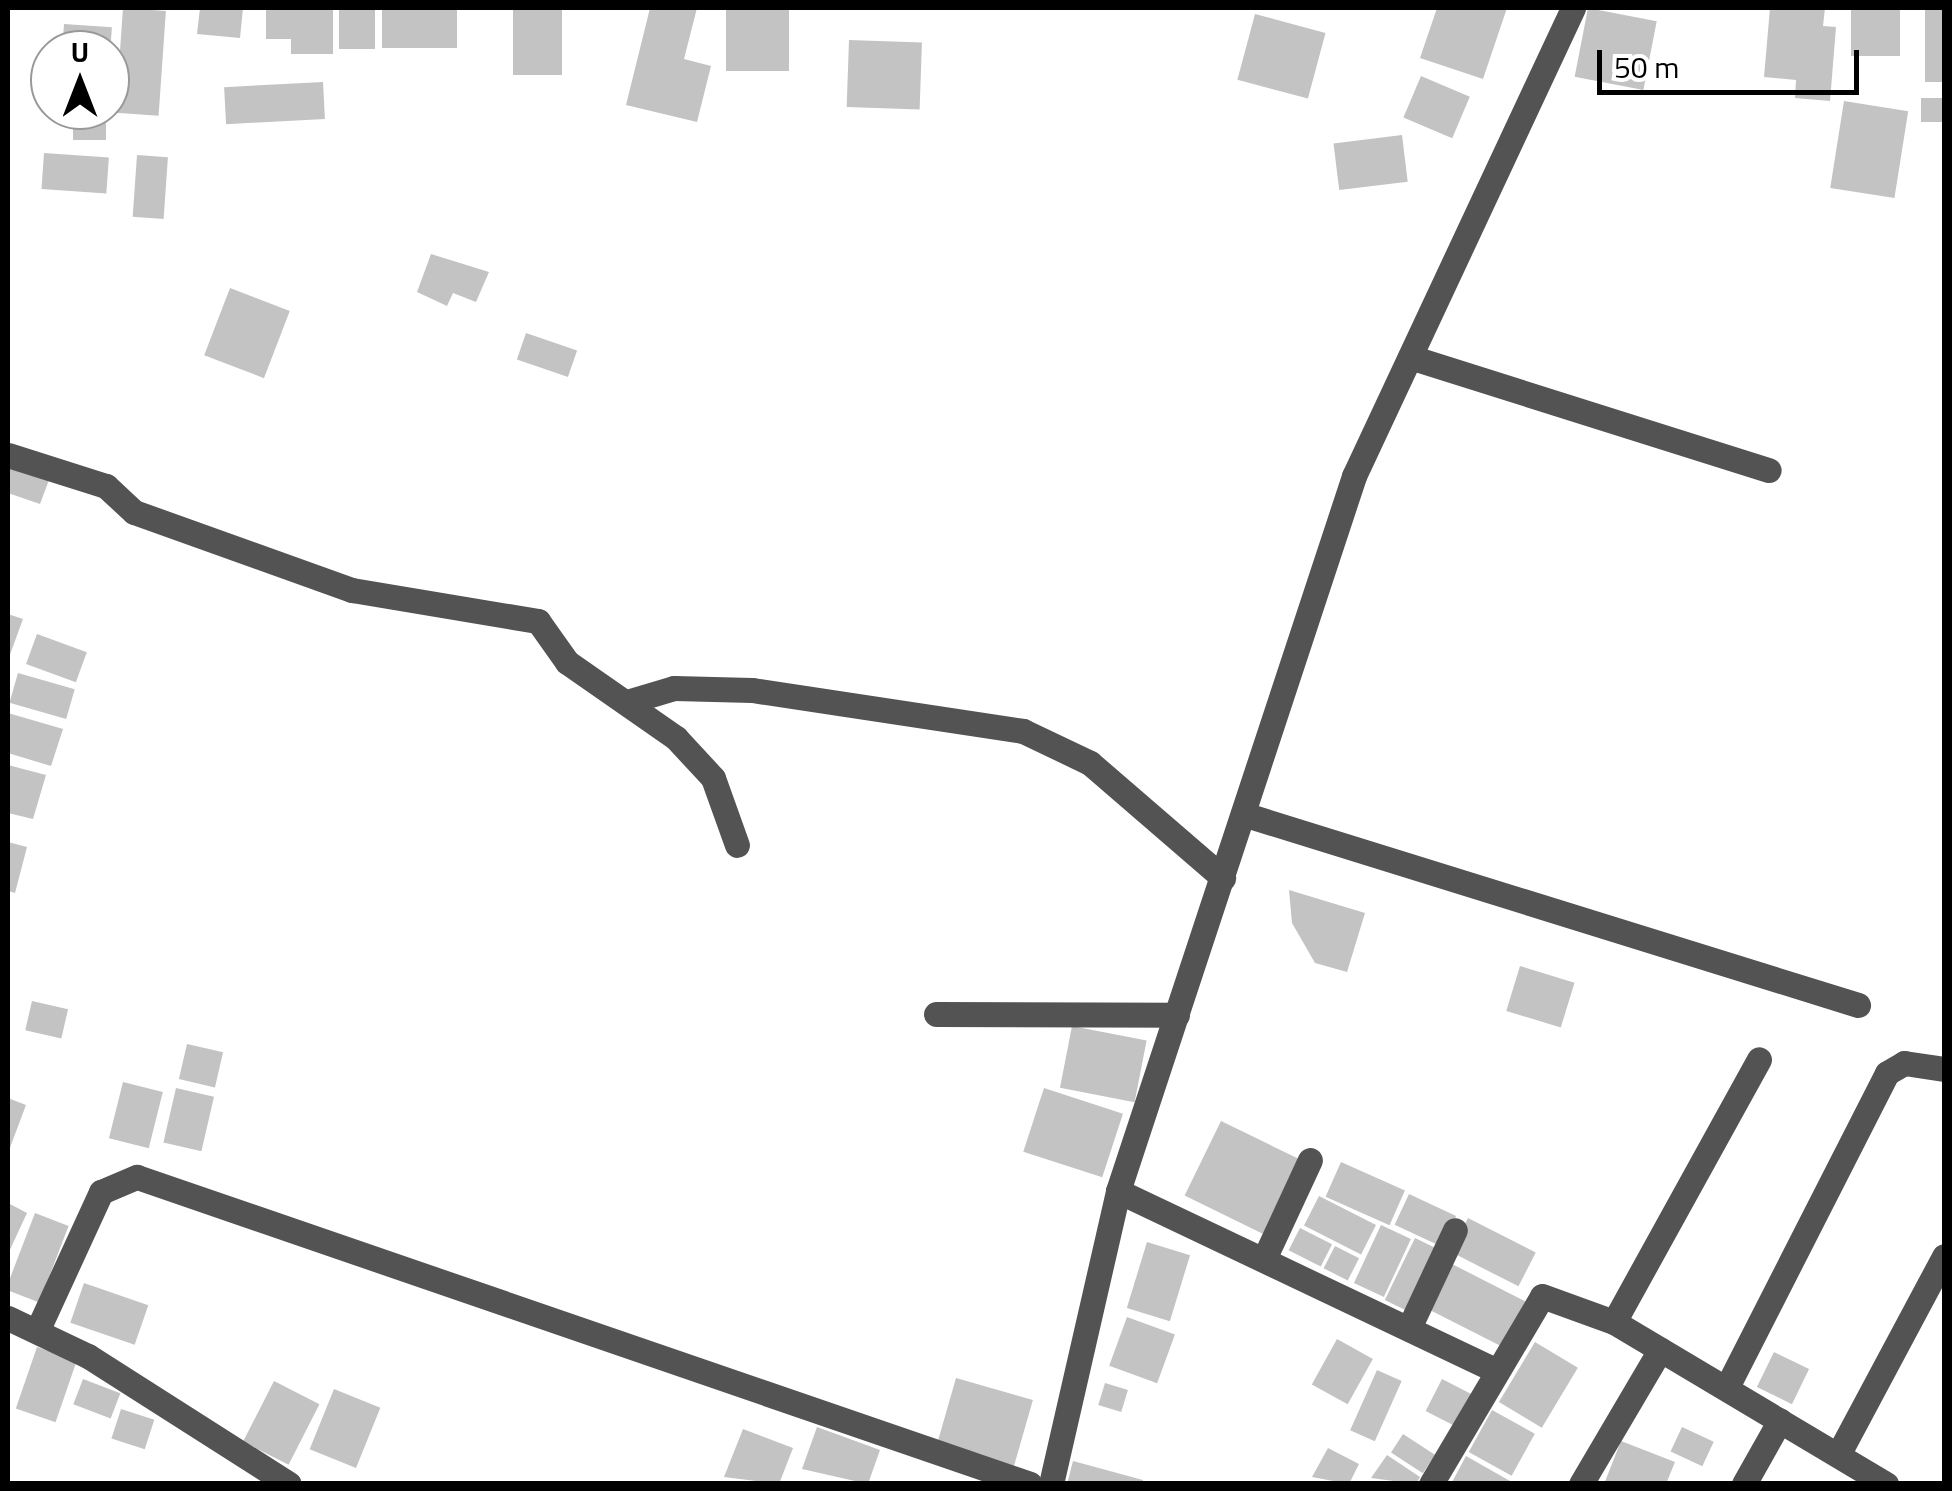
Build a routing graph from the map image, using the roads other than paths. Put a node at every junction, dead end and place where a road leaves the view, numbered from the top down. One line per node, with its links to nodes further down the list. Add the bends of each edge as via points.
1 (1573, 8): 2 (street)
2 (1410, 356): 4 (street); 6 (street, via 1354,476)
3 (8, 455): 5 (street, via 106,486 134,512 352,590 538,621 567,662)
4 (1770, 470)
5 (627, 702): 7 (street, via 713,778); 8 (street, via 674,688 752,690 1023,731 1090,763)
6 (1243, 814): 8 (street); 9 (street)
7 (737, 845)
8 (1224, 878): 11 (street)
9 (1858, 1005)
10 (936, 1014): 11 (street)
11 (1176, 1015): 15 (street)
12 (1759, 1059): 20 (street)
13 (1944, 1069): 25 (street, via 1904,1063 1887,1072)
14 (1310, 1160): 18 (street)
15 (1118, 1191): 18 (street); 31 (street)
16 (1455, 1230): 21 (street)
17 (1944, 1256): 27 (street)
18 (1264, 1259): 21 (street)
19 (8, 1318): 22 (street)
20 (1614, 1322): 23 (street); 24 (street, via 1542,1296)
21 (1409, 1328): 24 (street)
22 (38, 1329): 28 (street); 30 (street, via 96,1200 137,1177)
23 (1660, 1350): 25 (street); 33 (street)
24 (1495, 1370): 32 (street)
25 (1727, 1388): 26 (street)
26 (1780, 1420): 27 (street); 34 (street)
27 (1840, 1453): 29 (street)
28 (288, 1483)
29 (1885, 1483)
30 (1030, 1484)
31 (1050, 1484)
32 (1431, 1484)
33 (1581, 1484)
34 (1744, 1484)

